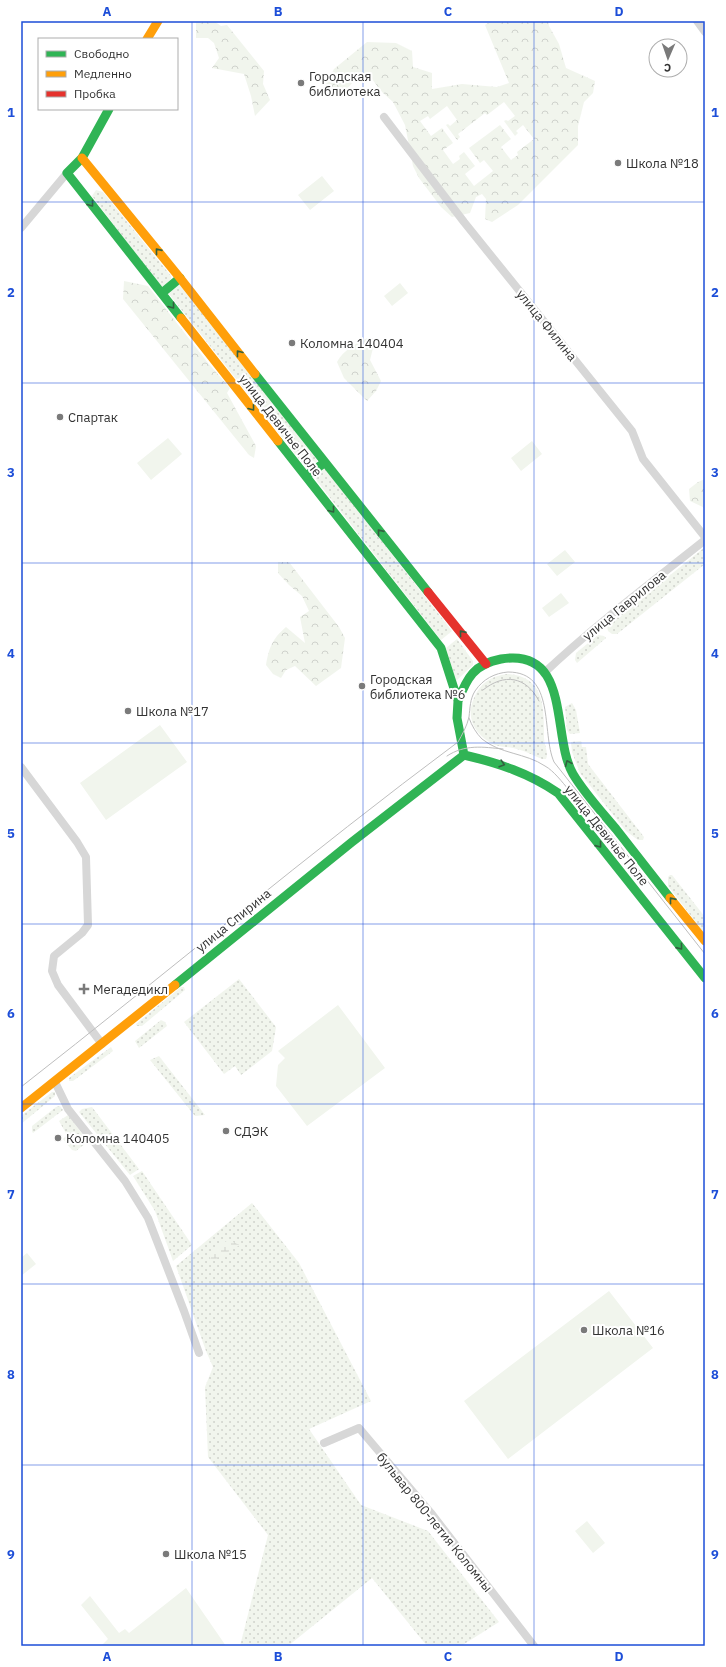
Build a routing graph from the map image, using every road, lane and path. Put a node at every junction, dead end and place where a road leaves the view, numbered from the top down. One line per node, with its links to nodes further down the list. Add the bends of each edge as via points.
1 (158, 21): 4 (street)
2 (696, 21): 3 (street)
3 (705, 32)
4 (148, 38)
5 (108, 110): 7 (street)
6 (384, 117): 14 (street, улица Филина, via 464,222 632,431 643,459)
7 (82, 158): 8 (street); 10 (street, улица Девичье Поле, one-way to 7)
8 (68, 173): 9 (street); 11 (street, улица Девичье Поле, one-way to 11)
9 (21, 228)
10 (180, 278): 11 (street); 12 (street, улица Девичье Поле, one-way to 10)
11 (162, 293): 13 (street, улица Девичье Поле, one-way to 13)
12 (324, 463): 13 (street); 15 (street, улица Девичье Поле, one-way to 12)
13 (306, 476): 17 (street, улица Девичье Поле, one-way to 17, via 441,648)
14 (705, 538): 16 (street, улица Гаврилова, via 568,650)
15 (486, 664): 16 (street, улица Девичье Поле, via 503,658 515,659 537,666); 17 (street, улица Девичье Поле, via 473,672 464,684)
16 (544, 673): 20 (street, улица Девичье Поле, one-way to 16, via 592,799 569,766 563,746 555,693)
17 (458, 701): 18 (street, улица Девичье Поле)
18 (464, 755): 21 (street, улица Девичье Поле, one-way to 21, via 512,767 547,784 558,793); 22 (street, улица Спирина, via 279,899)
19 (21, 767): 22 (street, via 86,857 88,924 82,933 54,956 52,971 58,985)
20 (705, 941)
21 (705, 978)
22 (102, 1044): 23 (street, улица Спирина)
23 (54, 1082): 24 (street, улица Спирина); 25 (street, via 68,1109 125,1181 148,1218)
24 (21, 1108)
25 (199, 1354)
26 (324, 1443): 27 (street, бульвар 800-летия Коломны, via 359,1428 431,1514)
27 (534, 1646)

